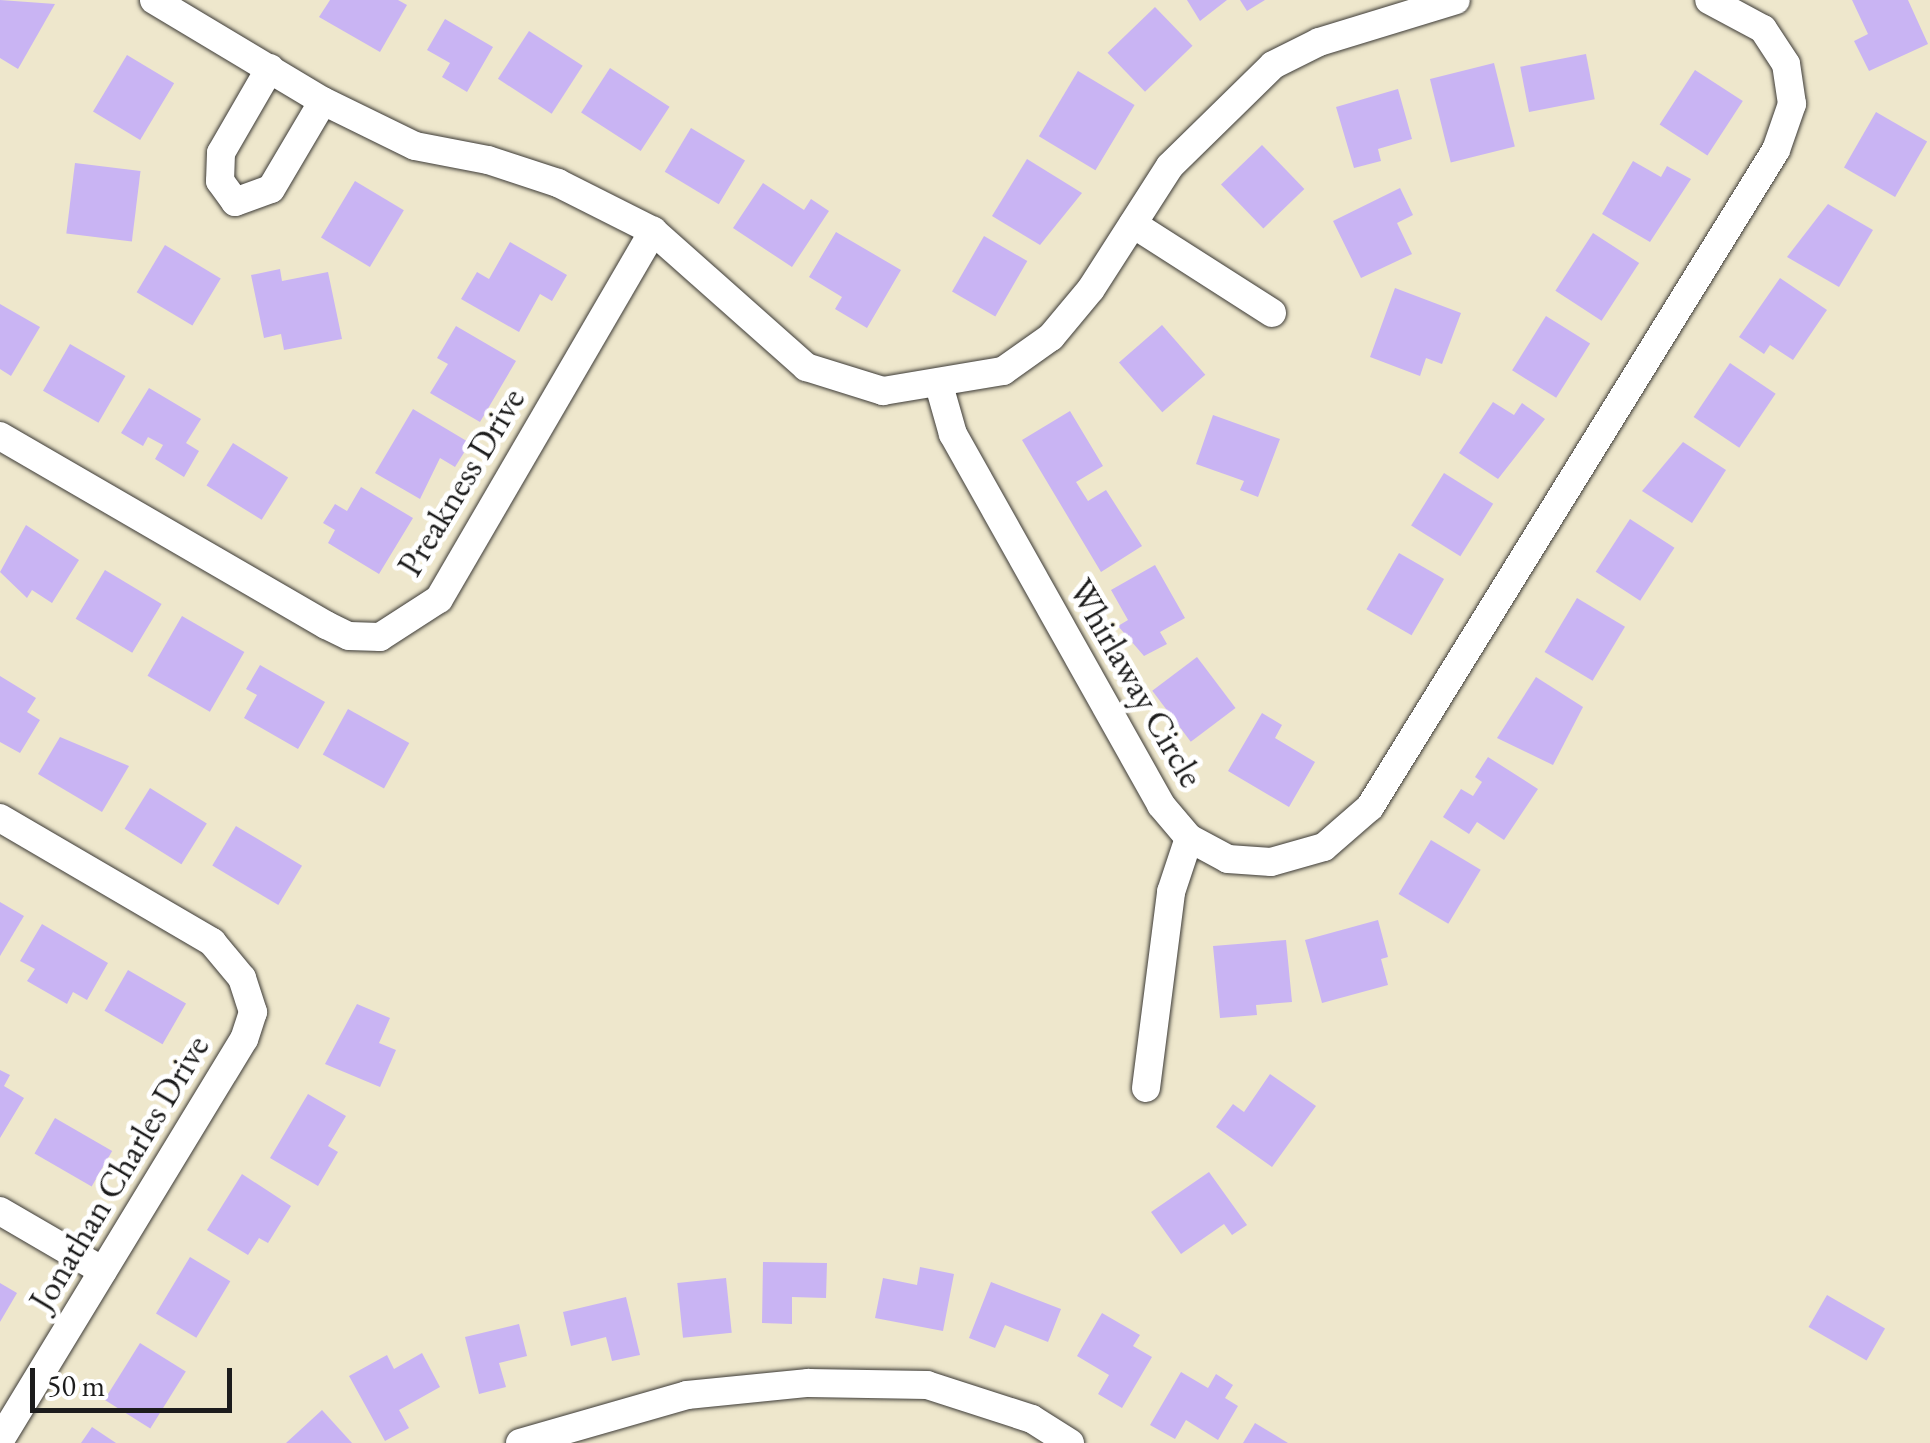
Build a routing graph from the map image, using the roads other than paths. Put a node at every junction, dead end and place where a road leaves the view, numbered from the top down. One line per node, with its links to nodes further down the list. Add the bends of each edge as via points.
1 (154, 0): 4 (street)
2 (1456, 0): 6 (street, via 1319,42 1273,65 1196,136)
3 (1708, 0): 12 (street, Whirlaway Circle, via 1762,29 1786,64 1792,104 1776,150 1370,807 1324,847 1271,862 1228,859)
4 (270, 68): 5 (street); 5 (street, via 221,154 220,181 235,202 271,189)
5 (323, 101): 7 (street, via 415,146 558,183)
6 (1133, 224): 8 (street); 9 (street, via 1051,338 1003,371)
7 (653, 231): 9 (street, via 806,366 884,391); 10 (street, Preakness Drive, via 439,599 380,637 350,636 326,624)
8 (1272, 313)
9 (939, 385): 12 (street, Whirlaway Circle, via 953,434 1146,784)
10 (0, 436)
11 (0, 818): 15 (street, Jonathan Charles Drive, via 212,942 242,978 253,1012 244,1039)
12 (1189, 838): 13 (street, via 1171,892)
13 (1146, 1088)
14 (0, 1211): 15 (street)
15 (103, 1271): 16 (street, Jonathan Charles Drive)
16 (0, 1440)
17 (520, 1443): 18 (street, via 687,1396 808,1383 928,1386 1032,1418)
18 (1070, 1443)

